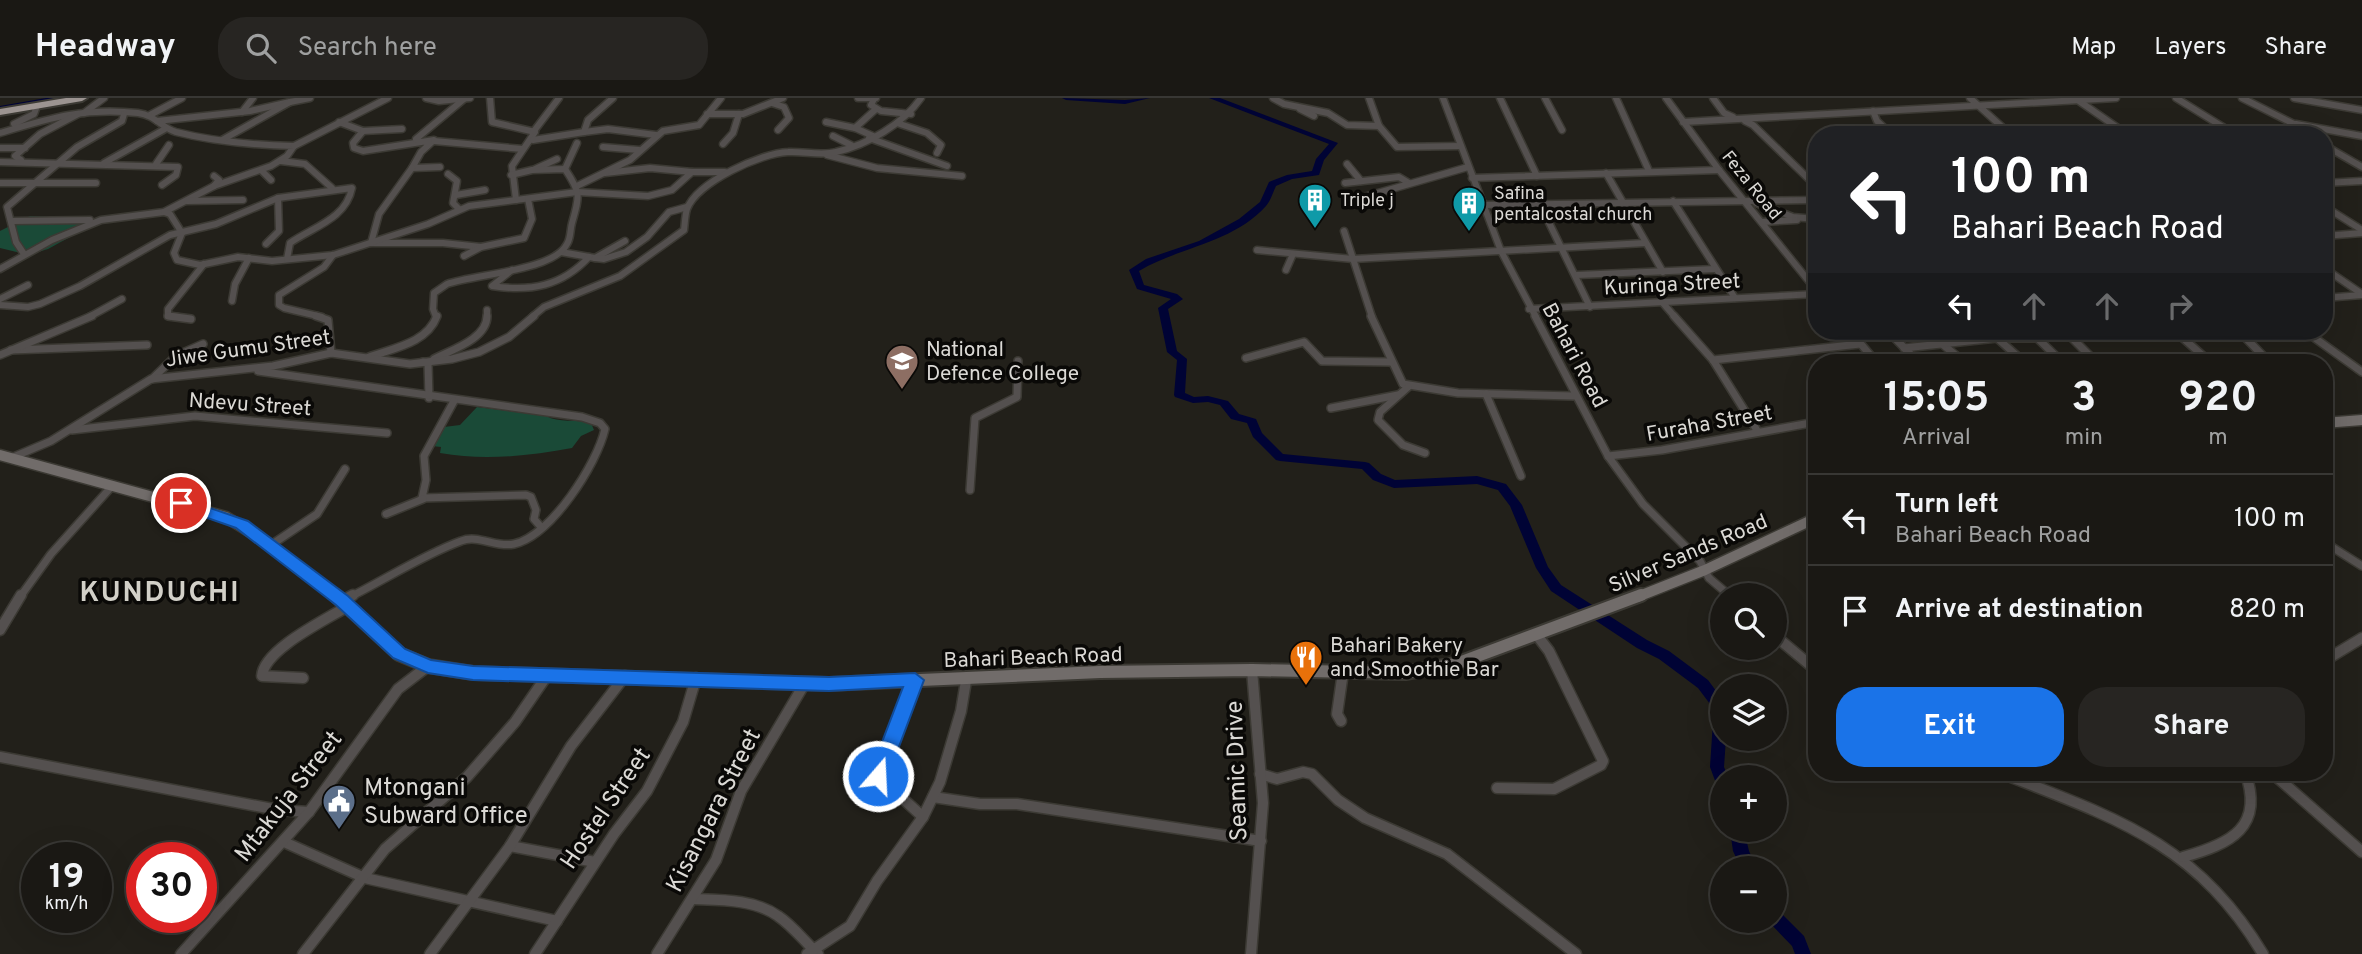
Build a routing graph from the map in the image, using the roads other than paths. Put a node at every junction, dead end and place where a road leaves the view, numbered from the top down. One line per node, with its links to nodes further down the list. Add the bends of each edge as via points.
1 (57, 98): 42 (highway)
2 (82, 98): 38 (highway)
3 (104, 98): 46 (street)
4 (181, 98): 51 (street)
5 (253, 98): 45 (street)
6 (310, 98): 34 (street)
7 (400, 98): 31 (street)
8 (426, 98): 32 (street)
9 (490, 98): 76 (street, via 492,122)
10 (559, 98): 76 (street)
11 (613, 98): 78 (street, via 588,120)
12 (721, 98): 48 (street)
13 (783, 98): 35 (street)
14 (858, 98): 15 (street)
15 (875, 98): 41 (street, via 871,105)
16 (920, 98): 50 (street, Jiwe Gumu Street)
17 (1273, 98): 39 (street)
18 (1369, 98): 61 (street)
19 (1443, 98): 92 (street, Bahari Road)
20 (1500, 98): 127 (street)
21 (1545, 98): 73 (street)
22 (1616, 98): 118 (street)
23 (1666, 98): 57 (street, Feza Road)
24 (1712, 98): 53 (street, via 1724,113)
25 (1970, 98): 40 (street)
26 (2028, 98): 37 (street)
27 (2116, 98): 33 (street)
28 (2176, 98): 65 (street)
29 (2242, 98): 59 (street)
30 (2294, 98): 43 (street)
31 (389, 99): 55 (street)
32 (467, 99): 83 (street)
33 (2088, 99): 36 (street)
34 (290, 100): 45 (street); 84 (street)
35 (774, 100): 49 (street); 72 (street, via 789,118)
36 (2078, 100): 37 (street); 64 (street)
37 (2035, 103): 40 (street)
38 (37, 106): 42 (highway); 74 (street, via 34,114)
39 (1295, 106): 52 (street); 61 (street, via 1328,113 1347,125)
40 (1980, 107): 44 (street); 63 (street)
41 (876, 109): 50 (street); 69 (street)
42 (0, 110)
43 (2362, 110)
44 (1873, 111): 53 (street); 62 (street)
45 (241, 112): 54 (street)
46 (83, 113): 47 (street); 60 (street); 68 (street)
47 (124, 114): 51 (street); 105 (street, via 122,121)
48 (707, 114): 49 (street); 79 (street, via 699,125)
49 (738, 114): 88 (street)
50 (911, 114): 58 (street, Jiwe Gumu Street)
51 (150, 115): 54 (street)
52 (1314, 116)
53 (1740, 119): 57 (street); 129 (street, via 1753,125)
54 (157, 121): 70 (street)
55 (339, 122): 75 (street); 91 (street)
56 (825, 122): 69 (street)
57 (1683, 122): 117 (street, Feza Road)
58 (897, 123): 82 (street, Jiwe Gumu Street); 99 (street, via 932,137 941,145)
59 (2294, 124): 66 (street); 67 (street)
60 (26, 125): 68 (street); 74 (street)
61 (1378, 126): 92 (street, via 1397,148)
62 (1882, 126)
63 (2001, 126)
64 (2115, 126)
65 (2221, 126)
66 (2296, 126)
67 (2305, 126)
68 (52, 128): 95 (street)
69 (855, 128): 82 (street)
70 (165, 129): 84 (street); 106 (street)
71 (402, 129): 75 (street)
72 (778, 130)
73 (1562, 130)
74 (0, 131)
75 (363, 131): 83 (street, via 353,142 355,150 383,150)
76 (534, 131): 85 (street)
77 (2333, 131): 81 (street)
78 (584, 132): 79 (street, via 608,129); 85 (street)
79 (656, 135): 97 (street)
80 (834, 136): 90 (street)
81 (2362, 136)
82 (871, 137): 90 (street, Jiwe Gumu Street); 109 (street)
83 (416, 139): 86 (street)
84 (222, 140): 91 (street)
85 (533, 140): 96 (street)
86 (435, 141): 96 (street); 113 (street, via 421,152)
87 (577, 143): 114 (street)
88 (723, 144)
89 (169, 145): 107 (street)
90 (851, 145): 100 (street, Jiwe Gumu Street)
91 (294, 146): 102 (street)
92 (1461, 146): 111 (street, Bahari Road)
93 (603, 147): 97 (street)
94 (0, 148): 95 (street)
95 (25, 148): 104 (street, via 15,156)
96 (523, 149): 124 (street)
97 (639, 150): 120 (street, via 630,160)
98 (2333, 150): 112 (street)
99 (937, 153)
100 (824, 154): 121 (street, Jiwe Gumu Street, via 800,150 773,153); 126 (street, via 864,168)
101 (557, 159): 116 (street)
102 (281, 161): 115 (street); 141 (street, via 305,164)
103 (0, 162): 104 (street)
104 (25, 163): 105 (street)
105 (58, 163): 106 (street); 134 (street)
106 (103, 163): 107 (street)
107 (156, 164): 139 (street, via 179,169)
108 (1347, 164): 131 (street)
109 (947, 166)
110 (440, 167): 113 (street)
111 (1468, 167): 128 (street, Bahari Road); 137 (street)
112 (2362, 167)
113 (412, 168): 171 (street, via 379,214)
114 (565, 169): 116 (street); 142 (street)
115 (261, 170): 130 (street); 140 (street)
116 (532, 170): 124 (street)
117 (1719, 170): 118 (street); 150 (street, Feza Road)
118 (1649, 171): 122 (street)
119 (692, 172): 120 (street, via 650,168); 121 (street); 142 (street, via 672,190 648,196)
120 (600, 173): 142 (street)
121 (727, 173): 157 (street, Jiwe Gumu Street)
122 (1606, 173): 127 (street); 154 (street)
123 (448, 174): 144 (street, via 457,181)
124 (511, 175): 149 (street)
125 (214, 176): 140 (street, via 219,180)
126 (962, 176)
127 (1537, 176): 128 (street)
128 (1472, 178): 156 (street, Bahari Road)
129 (1808, 178)
130 (271, 180)
131 (1361, 181): 136 (street); 137 (street, via 1399,177)
132 (2362, 181): 138 (street)
133 (0, 183): 134 (street)
134 (33, 183): 135 (street); 158 (street)
135 (96, 183)
136 (1345, 183)
137 (1409, 183): 147 (street)
138 (2333, 183)
139 (162, 185)
140 (214, 186): 152 (street)
141 (332, 188): 145 (street); 185 (street, via 353,190 340,212 290,243)
142 (577, 189): 146 (street); 178 (street, via 580,207)
143 (485, 190): 144 (street)
144 (456, 195): 159 (street, via 453,203)
145 (278, 198): 168 (street); 173 (street, via 279,231)
146 (528, 199): 149 (street); 174 (street, via 533,209 524,238)
147 (1357, 199)
148 (243, 200): 152 (street)
149 (516, 200): 159 (street)
150 (1744, 200): 151 (street); 153 (street); 162 (street); 165 (street, Feza Road)
151 (1808, 200)
152 (185, 201): 160 (street)
153 (1673, 201): 154 (street); 190 (street)
154 (1623, 202): 155 (street); 172 (street)
155 (1540, 204): 156 (street); 175 (street)
156 (1483, 205): 177 (street, Bahari Road)
157 (687, 206): 184 (street, via 669,212 660,228 639,244 606,261); 239 (street, Jiwe Gumu Street, via 684,230 620,276 544,307 490,347 464,357)
158 (3, 207): 164 (street)
159 (459, 209): 171 (street)
160 (164, 212): 163 (street); 168 (street)
161 (2333, 212): 167 (street)
162 (1807, 219): 165 (street)
163 (101, 220): 164 (street); 179 (street)
164 (13, 221): 179 (street, via 16,242)
165 (1762, 222): 195 (street, Feza Road)
166 (1344, 231): 186 (street)
167 (2362, 231): 169 (street)
168 (182, 233): 187 (street, via 174,257); 205 (street, via 170,235 40,304)
169 (2333, 235)
170 (625, 241): 184 (street)
171 (370, 243): 174 (street); 181 (street)
172 (1645, 243): 175 (street); 192 (street)
173 (266, 244)
174 (481, 247): 182 (street)
175 (1563, 248): 177 (street); 194 (street)
176 (1257, 250): 180 (street)
177 (1501, 251): 186 (street); 207 (street, Bahari Road)
178 (561, 252): 184 (street); 189 (street)
179 (24, 254): 188 (street)
180 (1293, 254): 186 (street); 191 (street)
181 (333, 255): 185 (street); 225 (street, via 326,265 279,296 284,309 328,320)
182 (464, 256)
183 (249, 258): 185 (street); 187 (street); 203 (street)
184 (592, 258): 189 (street, via 566,279 548,286 528,290 492,286)
185 (287, 259)
186 (1353, 259): 240 (street)
187 (204, 264): 209 (street, via 168,309 168,316)
188 (0, 269)
189 (514, 269): 235 (street, via 445,284 434,293 437,316 432,328)
190 (1715, 269): 192 (street); 200 (street)
191 (1286, 270)
192 (1663, 272): 194 (street)
193 (2333, 274): 198 (street)
194 (1577, 275): 206 (street)
195 (1808, 282)
196 (28, 285): 201 (street)
197 (1808, 293): 200 (street, Kuringa Street)
198 (2362, 295): 199 (street)
199 (2333, 297)
200 (1735, 298): 204 (street, Kuringa Street)
201 (0, 299)
202 (122, 299): 224 (street, via 86,320)
203 (232, 301)
204 (1661, 302): 206 (street, Kuringa Street); 237 (street)
205 (0, 305)
206 (1590, 307): 207 (street, Kuringa Street)
207 (1530, 309): 247 (street, Bahari Road)
208 (487, 310): 239 (street, via 487,322 472,340)
209 (191, 319)
210 (1857, 340): 221 (street)
211 (1897, 340): 223 (street)
212 (1975, 340): 219 (street)
213 (1999, 340): 229 (street)
214 (2040, 340): 230 (street)
215 (2074, 340): 231 (street)
216 (2186, 340): 232 (street)
217 (2248, 340): 233 (street)
218 (2318, 340): 242 (street)
219 (1941, 343): 223 (street); 228 (street)
220 (203, 344): 243 (street, via 176,356)
221 (1860, 344): 226 (street); 237 (street)
222 (147, 345): 224 (street)
223 (1905, 348): 227 (street)
224 (11, 350): 234 (street)
225 (331, 353): 235 (street, Jiwe Gumu Street); 241 (street, Jiwe Gumu Street)
226 (1869, 354)
227 (1911, 354)
228 (1954, 354)
229 (2015, 354)
230 (2054, 354)
231 (2088, 354)
232 (2201, 354)
233 (2261, 354)
234 (0, 355)
235 (369, 358): 239 (street, Jiwe Gumu Street)
236 (1246, 358): 240 (street, via 1304,342 1322,361)
237 (1713, 360): 255 (street)
238 (1018, 361): 263 (street, via 1016,398 975,418)
239 (424, 362): 248 (street, via 429,368)
240 (1391, 362): 244 (street, via 1399,380)
241 (239, 369): 243 (street, Jiwe Gumu Street); 248 (street, via 309,376)
242 (2362, 372)
243 (151, 379): 254 (street, Jiwe Gumu Street)
244 (1408, 387): 245 (street); 246 (street)
245 (1486, 394): 247 (street); 261 (street)
246 (1398, 395): 250 (street); 257 (street, via 1378,420 1403,445)
247 (1574, 396): 258 (street, Bahari Road)
248 (429, 398): 249 (street)
249 (454, 401): 264 (street, via 424,456); 267 (street, via 582,417 605,429 601,447 584,474)
250 (1331, 408)
251 (2362, 420): 252 (street)
252 (2333, 422)
253 (1808, 423): 255 (street, Furaha Street)
254 (69, 430): 256 (street, Ndevu Street, via 195,416); 259 (street, Jiwe Gumu Street)
255 (1758, 432): 258 (street, Furaha Street)
256 (387, 433)
257 (1425, 453)
258 (1608, 456): 271 (street, Bahari Road, via 1643,505)
259 (5, 457): 262 (street, Bahari Beach Road)
260 (345, 469): 268 (street, via 317,514)
261 (1521, 476)
262 (113, 485): 268 (street, Bahari Beach Road, via 226,517); 275 (street, via 32,575)
263 (970, 491)
264 (422, 499): 265 (street); 267 (street, via 526,495 531,497 534,519)
265 (386, 514)
266 (1808, 522): 271 (street, Silver Sands Road)
267 (541, 527): 273 (street, via 515,544 462,540)
268 (271, 545): 273 (street, Bahari Beach Road)
269 (2333, 548): 270 (street)
270 (2362, 566)
271 (1705, 570): 272 (street, Bahari Road); 274 (street, Silver Sands Road)
272 (1717, 583)
273 (345, 603): 281 (street, Bahari Beach Road, via 399,654); 286 (street, via 273,653 262,671 262,676 269,678)
274 (1573, 621): 276 (street, Bahari Beach Road)
275 (0, 630)
276 (1536, 634): 283 (street, Bahari Beach Road, via 1456,664 1405,673); 297 (street, via 1549,651 1603,761 1554,789)
277 (2362, 638): 279 (street)
278 (1787, 646): 280 (street)
279 (2333, 656)
280 (1808, 663)
281 (428, 666): 284 (street, Bahari Beach Road, via 473,673); 299 (street, Mtakuja Street, via 398,689)
282 (1252, 670): 283 (street, Bahari Beach Road); 289 (street, Bahari Beach Road); 293 (street, Seamic Drive)
283 (1343, 672): 291 (street, via 1337,714)
284 (548, 674): 285 (street, Bahari Beach Road); 307 (street, via 515,722 467,777 385,849)
285 (626, 676): 287 (street, Bahari Beach Road); 303 (street, via 553,773)
286 (303, 678)
287 (696, 678): 290 (street, Bahari Beach Road); 306 (street, Hostel Street, via 683,722 647,791)
288 (915, 680): 289 (street, Bahari Beach Road); 290 (street, Bahari Beach Road); 300 (street, via 878,776)
289 (966, 681): 298 (street)
290 (805, 683): 308 (street, Kisangara Street, via 748,778 716,860)
291 (1341, 721)
292 (0, 757): 299 (street)
293 (1260, 774): 301 (street, Seamic Drive); 318 (street, via 1277,779 1312,774 1351,810 1447,854)
294 (2020, 781): 305 (street, via 2120,822)
295 (2250, 781): 305 (street, via 2255,805 2248,824 2210,849)
296 (2281, 781): 304 (street)
297 (1496, 788)
298 (933, 797): 300 (street); 301 (street, via 1017,804)
299 (309, 812): 302 (street, Mtakuja Street)
300 (923, 817): 311 (street, via 850,926)
301 (1261, 841): 317 (street, Seamic Drive)
302 (284, 842): 307 (street); 312 (street, Mtakuja Street)
303 (510, 846): 306 (street); 309 (street)
304 (2362, 852)
305 (2183, 857): 319 (street, via 2238,909)
306 (595, 862): 310 (street, Hostel Street)
307 (365, 878): 309 (street); 313 (street)
308 (692, 899): 311 (street, via 735,900 762,909 788,923); 316 (street, Kisangara Street)
309 (469, 903): 310 (street); 314 (street)
310 (556, 921): 315 (street, Hostel Street)
311 (812, 952)
312 (181, 954)
313 (303, 954)
314 (430, 954)
315 (535, 954)
316 (657, 954)
317 (1251, 954)
318 (1576, 954)
319 (2263, 954)

